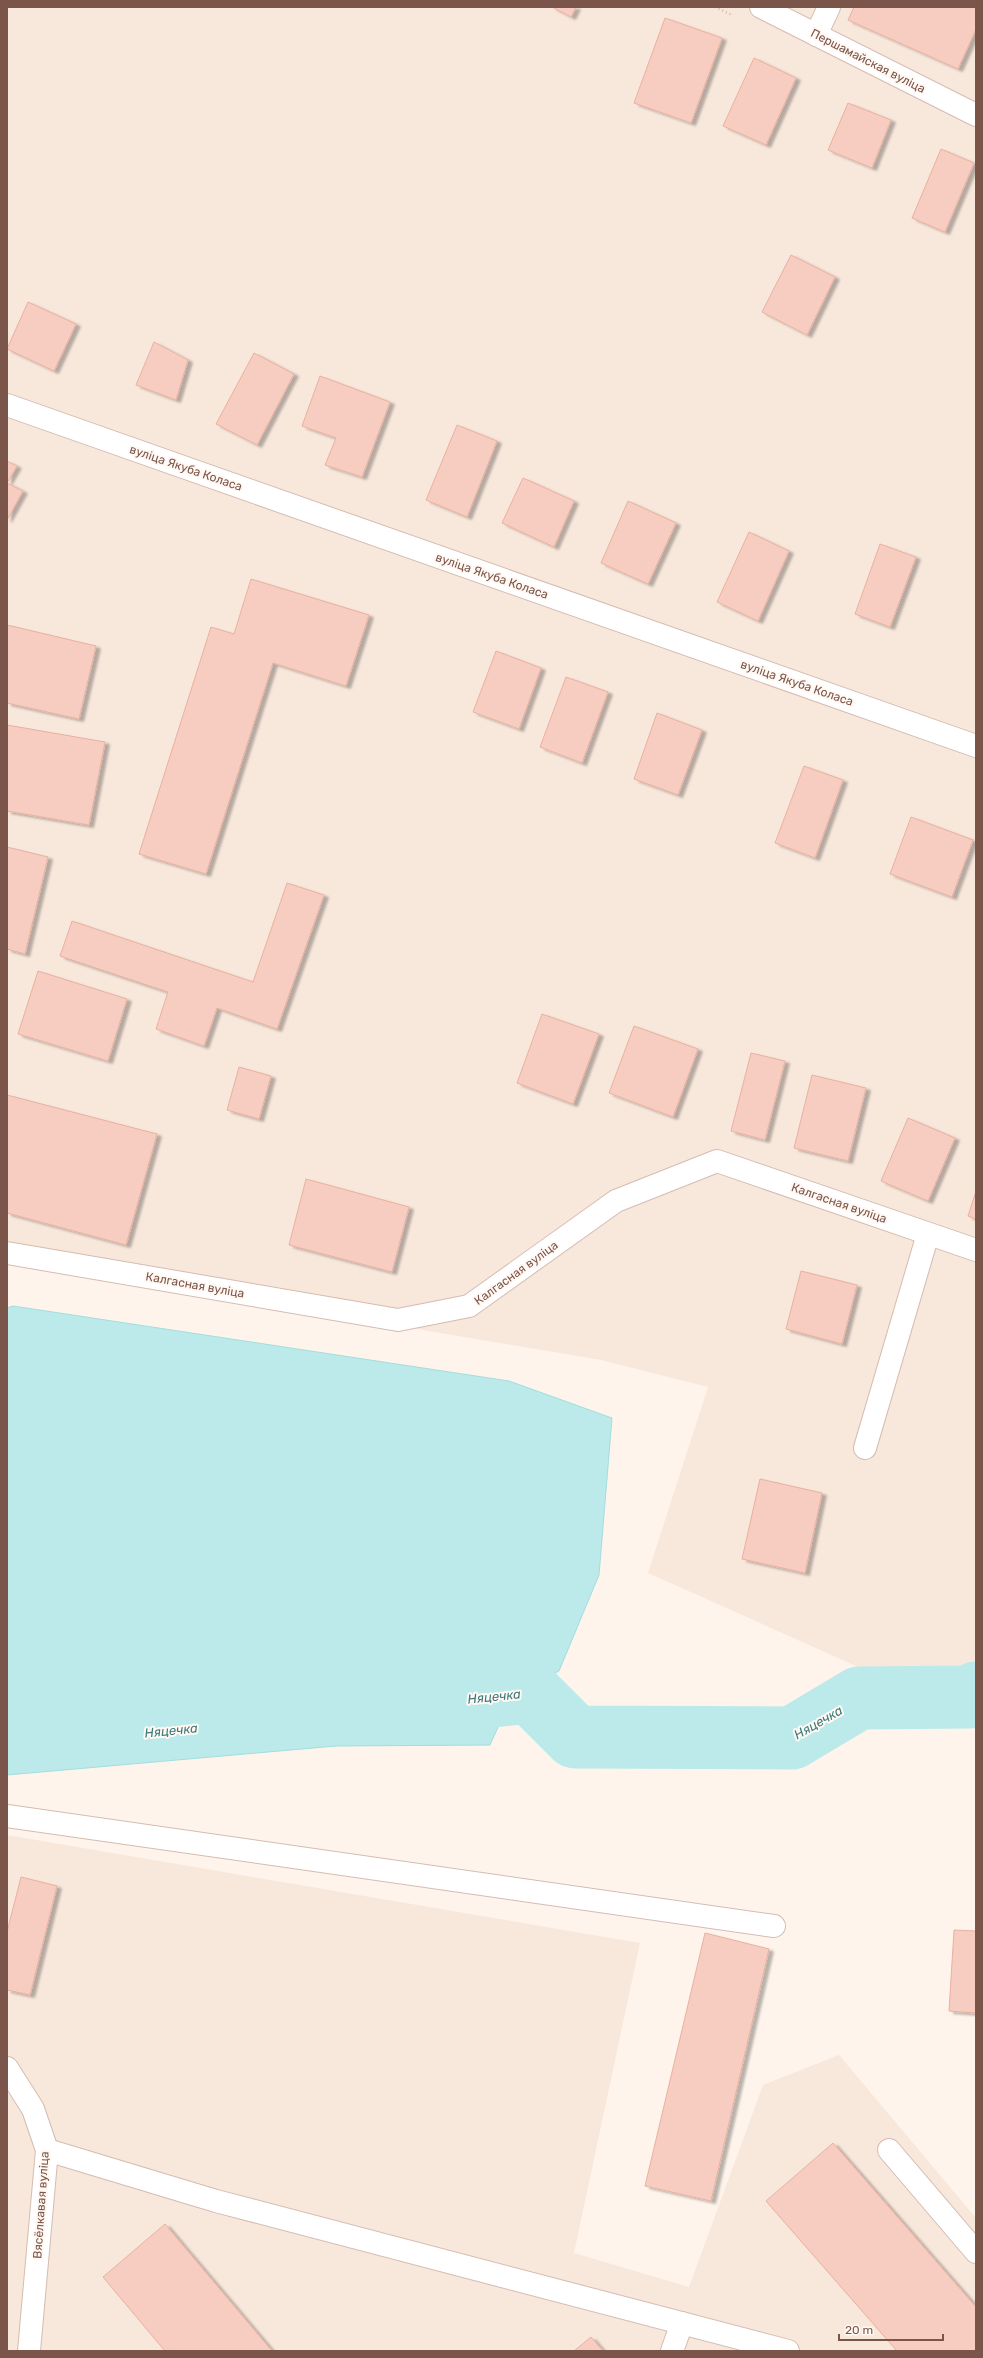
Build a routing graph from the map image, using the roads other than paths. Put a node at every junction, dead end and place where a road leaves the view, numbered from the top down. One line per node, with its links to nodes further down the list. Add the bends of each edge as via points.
1 (760, 7): 3 (street, Першамайская вуліца)
2 (829, 7): 3 (street)
3 (816, 34): 4 (street, Першамайская вуліца)
4 (976, 115)
5 (7, 405): 6 (street, вуліца Якуба Коласа)
6 (976, 746)
7 (928, 1234): 8 (street, Калгасная вуліца); 9 (street, Калгасная вуліца, via 717,1161 616,1201 469,1306 398,1320); 10 (street)
8 (976, 1250)
9 (7, 1253)
10 (865, 1448)
11 (7, 1816): 12 (street)
12 (774, 1926)
13 (7, 2068): 14 (street, Вясёлкавая вуліца, via 33,2109)
14 (47, 2150): 17 (street, via 216,2201); 18 (street, Вясёлкавая вуліца)
15 (889, 2150): 16 (street)
16 (976, 2252)
17 (682, 2323): 19 (street); 20 (street)
18 (28, 2351)
19 (672, 2351)
20 (788, 2351)

